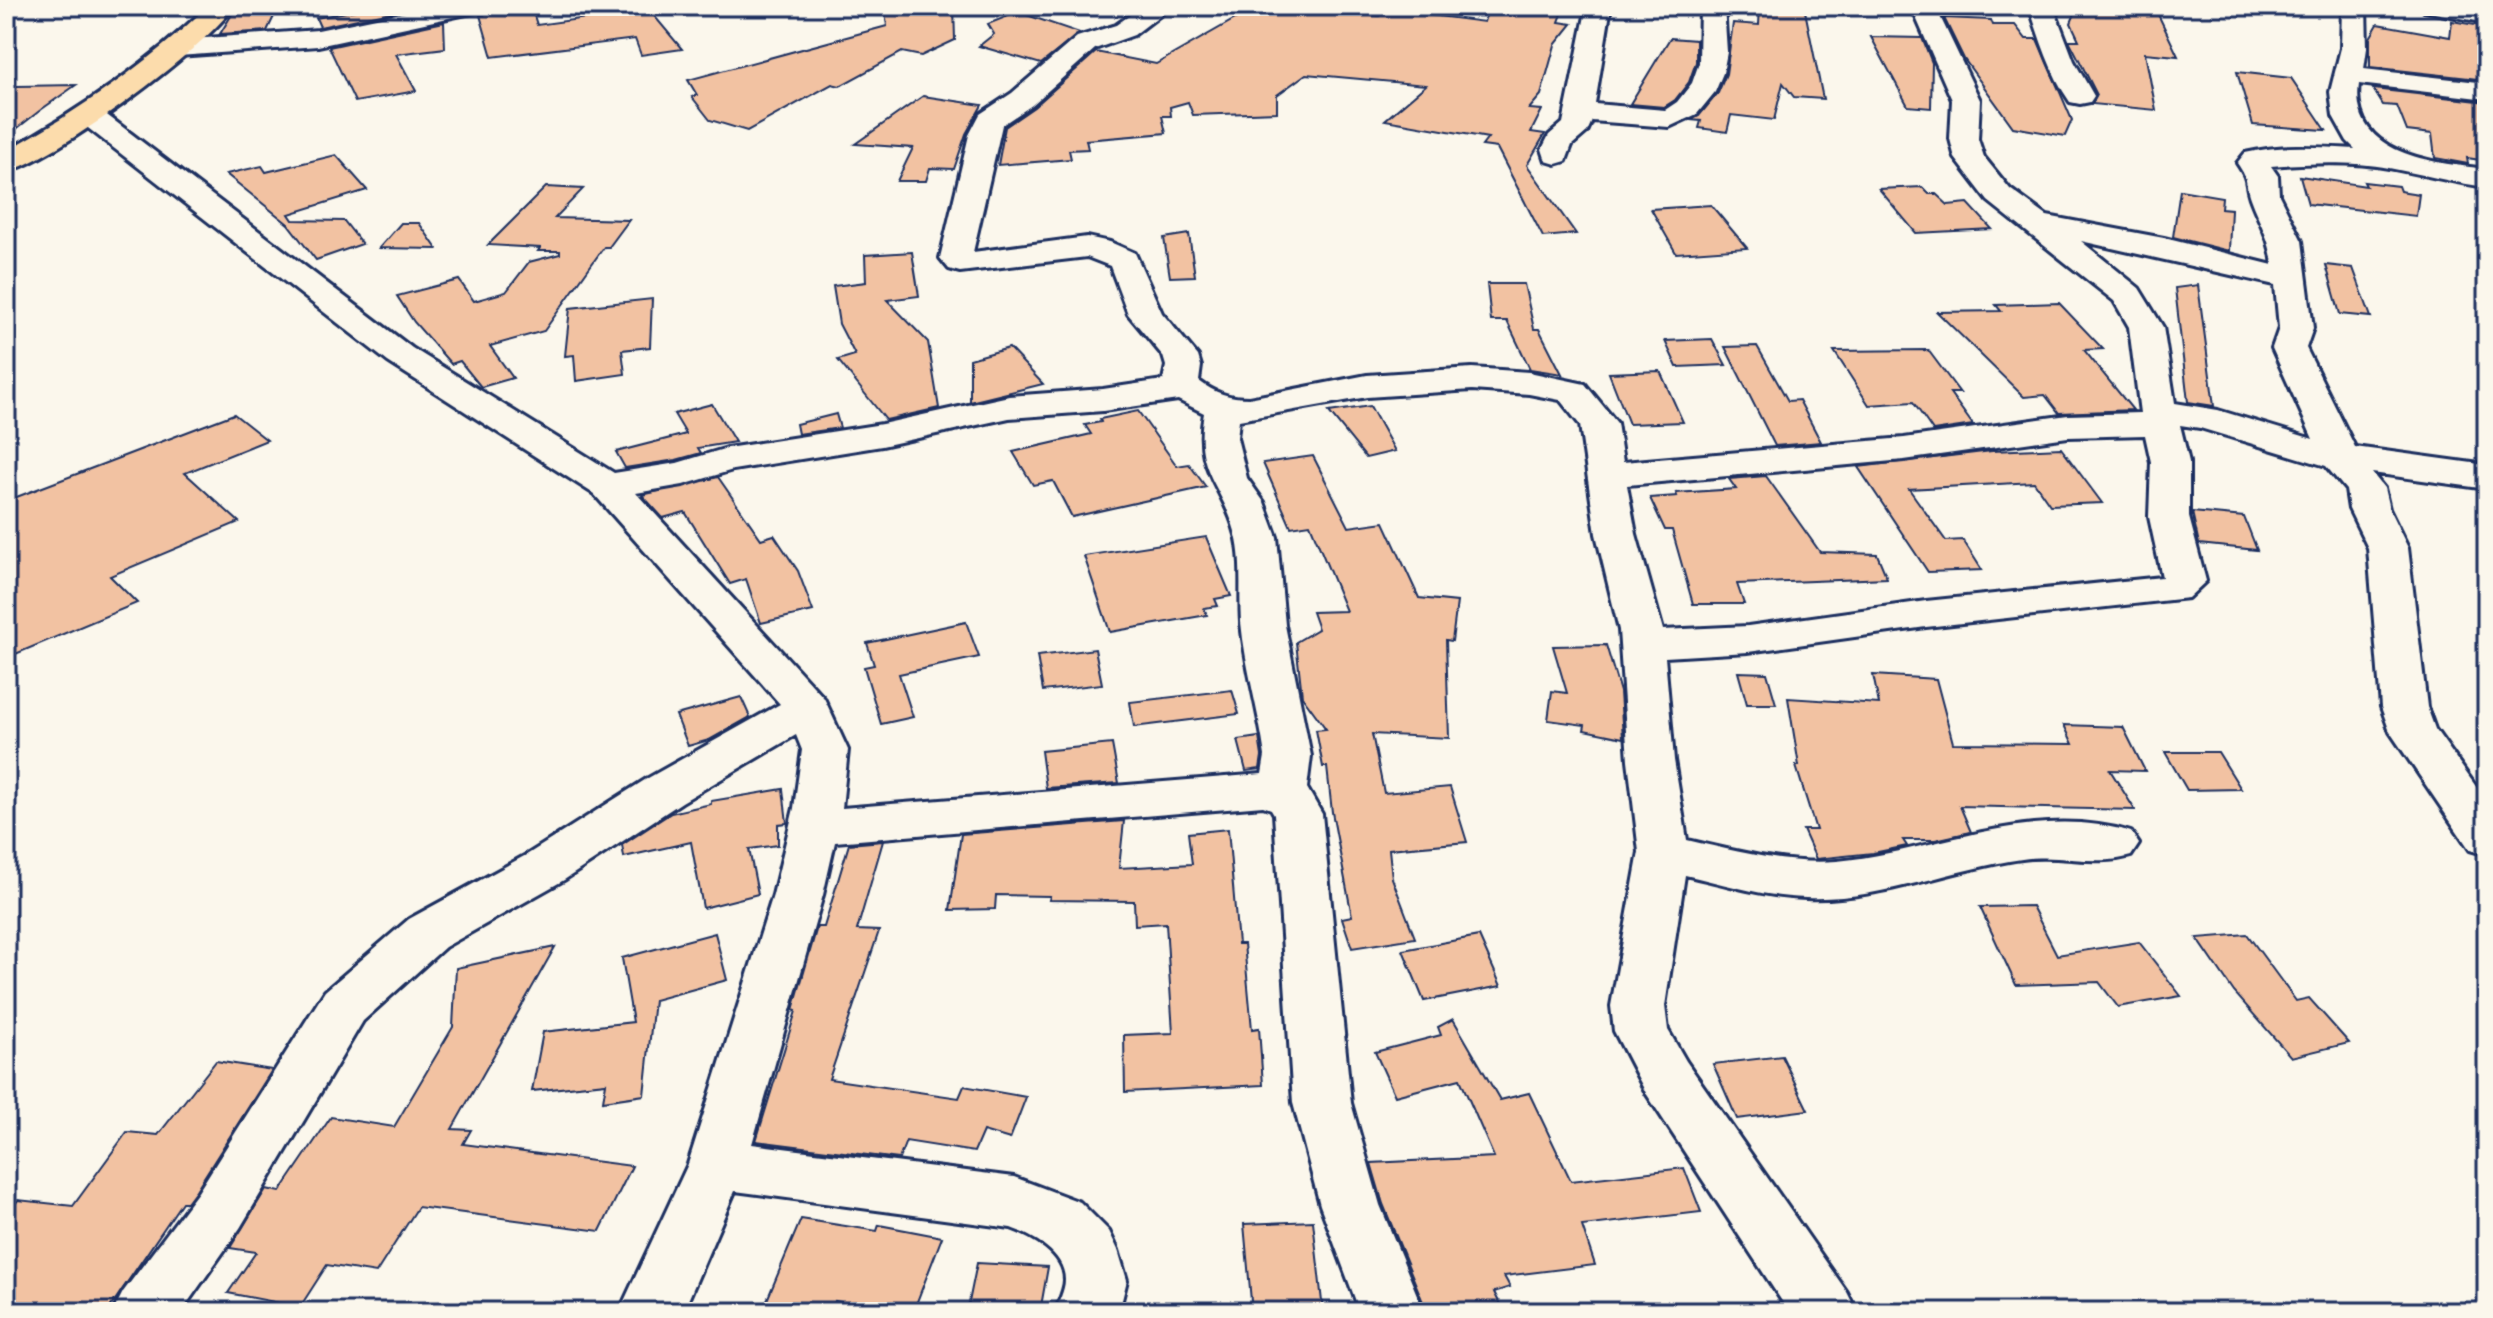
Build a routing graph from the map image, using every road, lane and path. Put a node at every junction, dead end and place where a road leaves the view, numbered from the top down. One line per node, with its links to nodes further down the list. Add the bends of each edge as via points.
1 (222, 6): 11 (main road)
2 (471, 6): 11 (street, via 318,38)
3 (1160, 6): 23 (street, via 1125,30 1086,43 990,120 956,258 974,262 1087,247 1124,260 1146,316 1182,355)
4 (1599, 6): 15 (street)
5 (1712, 6): 15 (street, via 1714,53 1699,96 1683,114 1669,119)
6 (1923, 6): 21 (street, via 1966,100 1964,139 1970,158 1999,195)
7 (2041, 6): 14 (street)
8 (2354, 6): 12 (street, via 2355,45)
9 (2433, 6): 10 (street)
10 (2487, 15)
11 (178, 48): 16 (main road)
12 (2348, 75): 13 (street); 18 (street, via 2344,113 2355,135)
13 (2487, 91)
14 (2080, 96)
15 (1579, 111): 17 (street, via 1577,126 1563,134)
16 (89, 115): 19 (main road); 29 (street, via 400,355)
17 (1556, 155)
18 (2392, 159): 20 (street, via 2438,174); 22 (street, via 2255,159 2264,195 2286,241)
19 (6, 163)
20 (2487, 178)
21 (2034, 222): 22 (street); 25 (street, via 2127,295 2146,327)
22 (2290, 279): 26 (street, via 2296,328 2289,348)
23 (1180, 384): 24 (street); 29 (street, via 1160,393 975,413)
24 (1223, 408): 27 (street, via 1249,409 1367,386 1472,379 1529,383 1572,392 1598,423); 32 (street, via 1218,438 1228,478 1257,537 1263,625 1288,756)
25 (2160, 417): 26 (street, via 2205,418); 27 (street, via 1904,449); 30 (street, via 2170,462 2169,517 2185,581 2173,589 1926,614 1748,639)
26 (2343, 458): 28 (street); 34 (street, via 2365,488 2388,548 2404,707 2413,732)
27 (1607, 475): 30 (street)
28 (2487, 477)
29 (608, 486): 31 (street)
30 (1643, 645): 36 (street)
31 (808, 708): 33 (street, via 825,750); 38 (street, via 427,933 344,1006 219,1210)
32 (1282, 795): 33 (street, via 1263,790); 41 (street, via 1298,814 1322,1103 1350,1205)
33 (814, 827): 37 (street)
34 (2487, 838)
35 (2114, 844): 36 (street, via 2024,841 1873,873 1809,880)
36 (1664, 852): 42 (street, via 1638,1006 1641,1031 1666,1077)
37 (717, 1164): 39 (street); 40 (street, via 1014,1203 1059,1220 1087,1250 1096,1280)
38 (145, 1312)
39 (651, 1312)
40 (1087, 1312)
41 (1392, 1312)
42 (1825, 1312)

